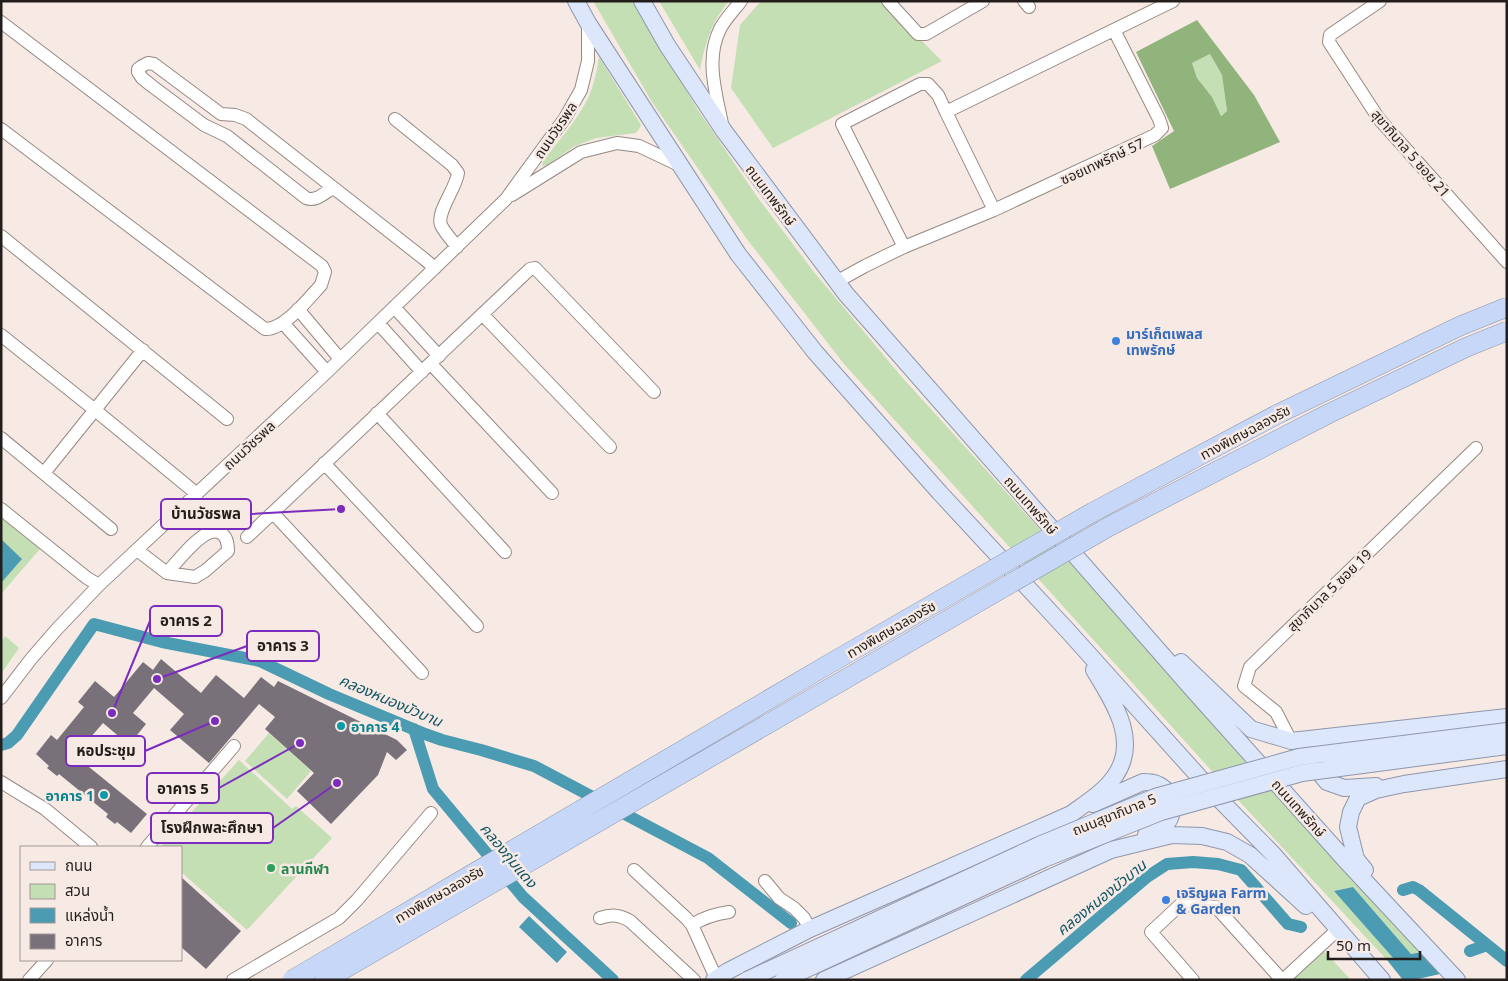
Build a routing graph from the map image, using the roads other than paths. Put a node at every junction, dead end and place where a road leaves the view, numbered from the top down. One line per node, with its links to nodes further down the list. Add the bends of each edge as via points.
1 (576, 1): 9 (main road)
2 (642, 1): 14 (main road, ถนนเทพรักษ์)
3 (741, 1): 14 (street, via 720,27 714,44 712,74)
4 (888, 1): 5 (street, via 922,35)
5 (984, 1)
6 (1173, 1): 10 (street)
7 (1380, 1): 22 (street, สุขาภิบาล 5 ซอย 21, via 1330,35 1329,42 1379,119)
8 (1, 22): 27 (street, via 322,266 325,272 321,285)
9 (588, 23): 15 (main road); 17 (street, ถนนวัชรพล, via 588,61 581,90 565,118)
10 (1114, 30): 11 (street); 18 (street, ซอยเทพรักษ์ 57, via 1162,128 1140,144)
11 (946, 112): 18 (street); 21 (street, via 928,84 920,84 842,124)
12 (395, 120): 20 (street, via 452,165 458,174 440,214 441,224)
13 (1, 129): 29 (street, via 261,327 271,329)
14 (724, 131): 24 (main road, ถนนเทพรักษ์)
15 (679, 165): 17 (street, ถนนวัชรพล, via 640,146 618,143 581,152); 58 (main road, via 738,254 815,352)
16 (333, 188): 16 (street, via 311,200 306,198 227,136 204,125 152,86 138,70 148,63 154,64 221,114 246,120); 23 (street)
17 (506, 199): 20 (street, ถนนวัชรพล)
18 (994, 210): 21 (street, ซอยเทพรักษ์ 57)
19 (1, 236): 33 (street)
20 (457, 247): 23 (street, ถนนวัชรพล)
21 (904, 247): 24 (street, ซอยเทพรักษ์ 57)
22 (1507, 262)
23 (436, 268): 25 (street, ถนนวัชรพล)
24 (836, 282): 56 (main road, ถนนเทพรักษ์)
25 (394, 307): 30 (street, ถนนวัชรพล); 35 (street)
26 (1507, 307): 88 (highway, ทางพิเศษฉลองรัช, bridge, via 1460,326 1278,414 1093,512)
27 (298, 309): 29 (street); 34 (street)
28 (482, 314): 35 (street); 37 (street, via 530,269 535,268); 42 (street)
29 (283, 323): 36 (street)
30 (378, 323): 34 (street, ถนนวัชรพล); 35 (street)
31 (1507, 331): 89 (highway, ทางพิเศษฉลองรัช, bridge, via 1328,414 1110,526)
32 (1, 336): 38 (street)
33 (143, 350): 38 (street); 40 (street)
34 (340, 360): 36 (street, ถนนวัชรพล)
35 (431, 364): 39 (street); 46 (street)
36 (327, 372): 47 (street, ถนนวัชรพล)
37 (654, 392)
38 (95, 410): 45 (street); 47 (street)
39 (378, 413): 44 (street); 53 (street)
40 (227, 419)
41 (1, 438): 45 (street)
42 (610, 447)
43 (1476, 448): 64 (street, สุขาภิบาล 5 ซอย 19, via 1250,667 1244,686 1276,712)
44 (324, 463): 49 (street); 57 (street)
45 (44, 473): 50 (street)
46 (552, 493)
47 (197, 494): 52 (street, ถนนวัชรพล)
48 (1, 509): 55 (street)
49 (273, 513): 51 (street); 59 (street)
50 (111, 528)
51 (247, 537)
52 (137, 550): 54 (street); 55 (street, ถนนวัชรพล)
53 (505, 552)
54 (168, 573): 54 (street, via 195,577 228,551 228,541 222,533 214,530 206,534)
55 (99, 585): 60 (street, ถนนวัชรพล, via 56,629)
56 (1112, 597): 64 (main road, via 1251,729); 81 (main road, ถนนเทพรักษ์)
57 (477, 626)
58 (1068, 630): 71 (main road, ถนนสุขาภิบาล 5, via 1120,716 1126,739 1122,762 1114,776 1101,791); 83 (main road)
59 (422, 673)
60 (1, 698)
61 (1507, 717): 63 (main road)
62 (1507, 731): 91 (main road, ถนนสุขาภิบาล 5, bridge, via 1299,757 1155,797 1039,845)
63 (1333, 736): 64 (main road); 69 (main road, via 1314,748 1313,765 1327,782 1344,788)
64 (1292, 741)
65 (234, 746): 73 (street)
66 (1507, 746): 92 (main road, ถนนสุขาภิบาล 5, bridge, via 1302,773 1161,812 1044,859)
67 (1507, 769): 69 (main road)
68 (1, 782): 72 (street, via 45,809)
69 (1404, 784): 81 (main road, via 1358,798 1350,819 1356,859)
70 (430, 813): 87 (street, via 339,918)
71 (1071, 814): 74 (main road, via 1143,782 1159,784 1166,789 1172,812 1165,826); 80 (main road, ถนนสุขาภิบาล 5)
72 (90, 846)
73 (148, 846)
74 (1111, 850): 82 (main road, via 1172,835 1225,841 1250,855); 93 (main road)
75 (634, 870): 79 (street)
76 (766, 881): 80 (street, via 804,918)
77 (729, 912): 79 (street, via 712,914)
78 (600, 918): 90 (street, via 617,915 630,921)
79 (692, 925): 85 (street)
80 (810, 929): 85 (main road, ถนนสุขาภิบาล 5)
81 (1413, 932): 97 (main road, ถนนเทพรักษ์)
82 (1334, 933): 83 (main road); 95 (street)
83 (1358, 952): 96 (main road)
84 (46, 961): 86 (street)
85 (715, 979)
86 (29, 980)
87 (233, 980)
88 (292, 980)
89 (325, 980)
90 (694, 980)
91 (747, 980)
92 (783, 980)
93 (824, 980)
94 (1193, 980): 95 (street, via 1151,932 1180,905 1216,906)
95 (1282, 980)
96 (1382, 980)
97 (1457, 980)

